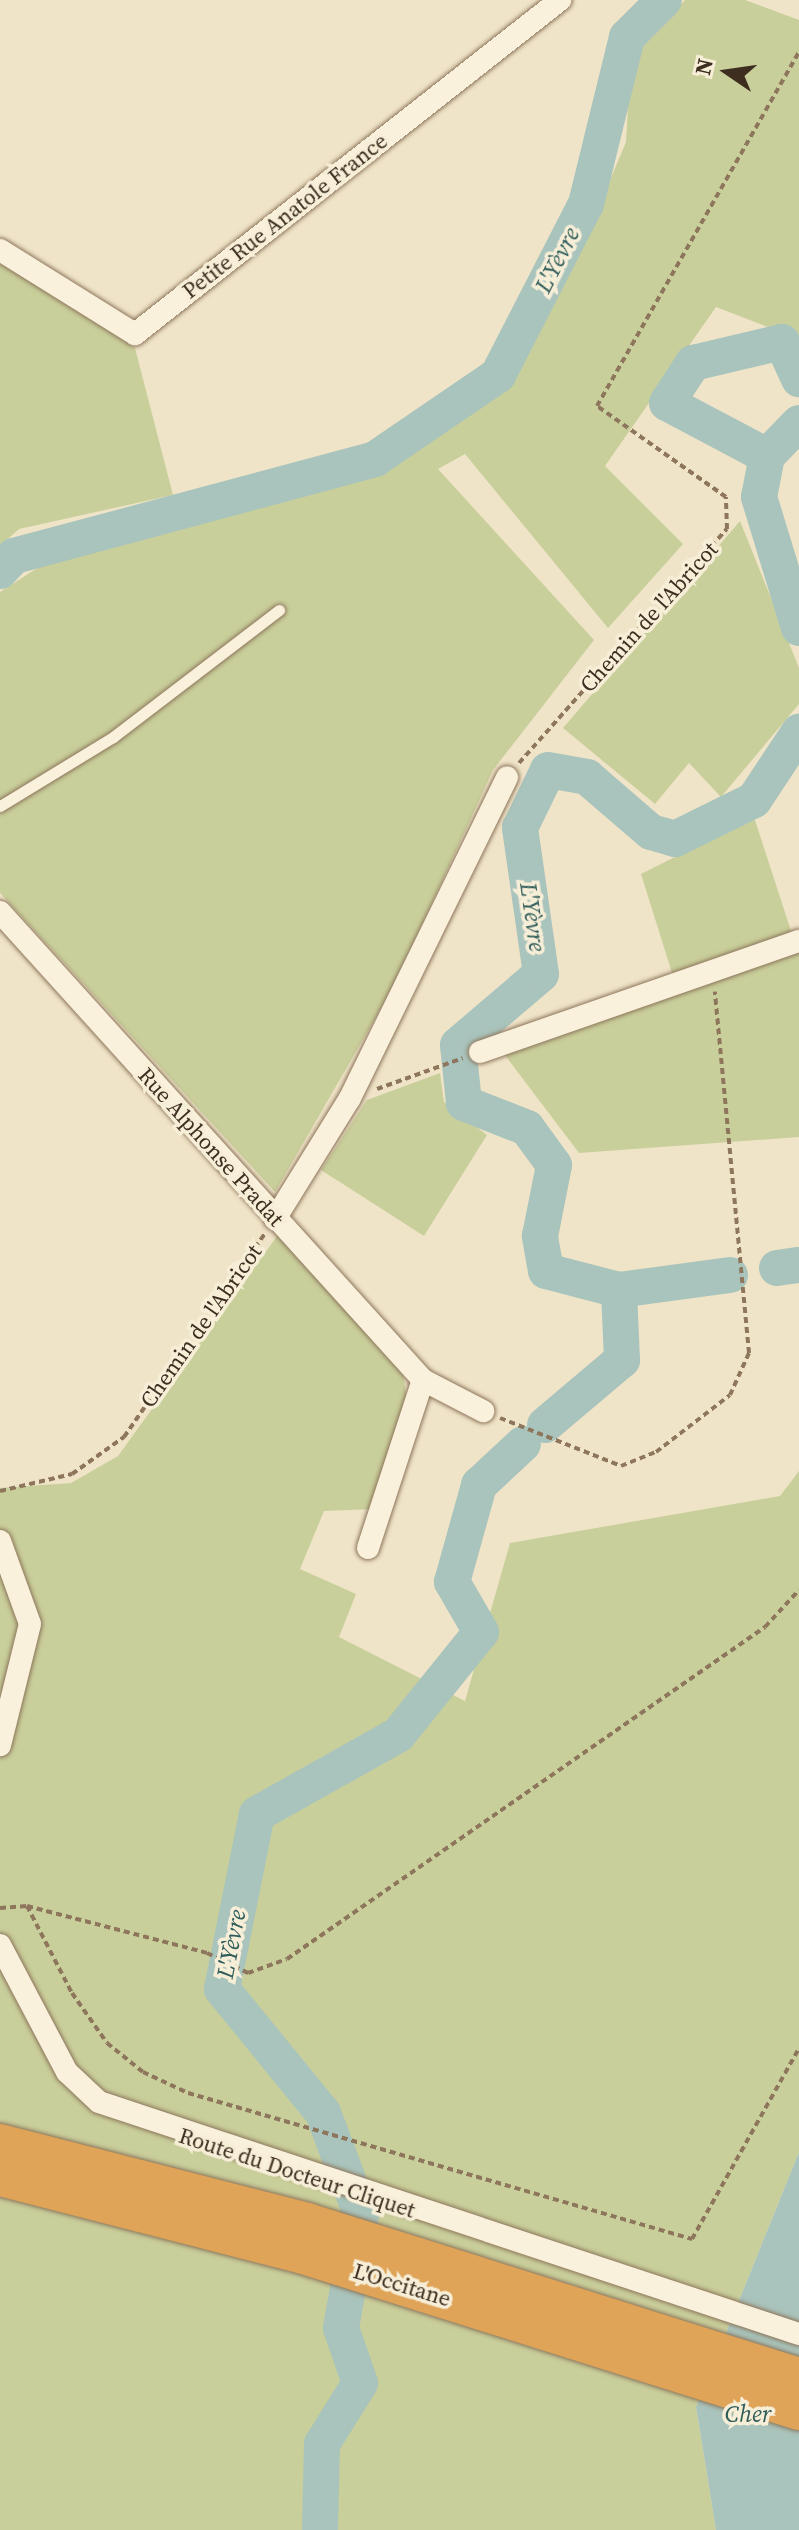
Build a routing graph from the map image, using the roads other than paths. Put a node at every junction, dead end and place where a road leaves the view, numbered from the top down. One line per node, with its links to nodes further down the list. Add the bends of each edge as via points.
1 (560, 0): 2 (street, Petite Rue Anatole France, via 135,334)
2 (0, 250)
3 (279, 610): 5 (lane, via 113,737)
4 (507, 777): 9 (street, via 350,1098)
5 (0, 806)
6 (0, 912): 9 (street, Rue Alphonse Pradat)
7 (799, 941): 8 (street)
8 (480, 1052)
9 (275, 1219): 10 (street, Rue Alphonse Pradat)
10 (423, 1380): 11 (street, Rue Alphonse Pradat); 13 (street)
11 (483, 1411)
12 (0, 1541): 14 (street, via 30,1624)
13 (368, 1548)
14 (0, 1745)
15 (0, 1945): 19 (street, Route du Docteur Cliquet, via 67,2072 99,2102 309,2177)
16 (0, 2144): 18 (highway, L'Occitane)
17 (0, 2176): 18 (highway, L'Occitane)
18 (304, 2238): 20 (highway, L'Occitane)
19 (799, 2334)
20 (649, 2346): 21 (highway, L'Occitane); 22 (highway, L'Occitane)
21 (799, 2378)
22 (799, 2410)

